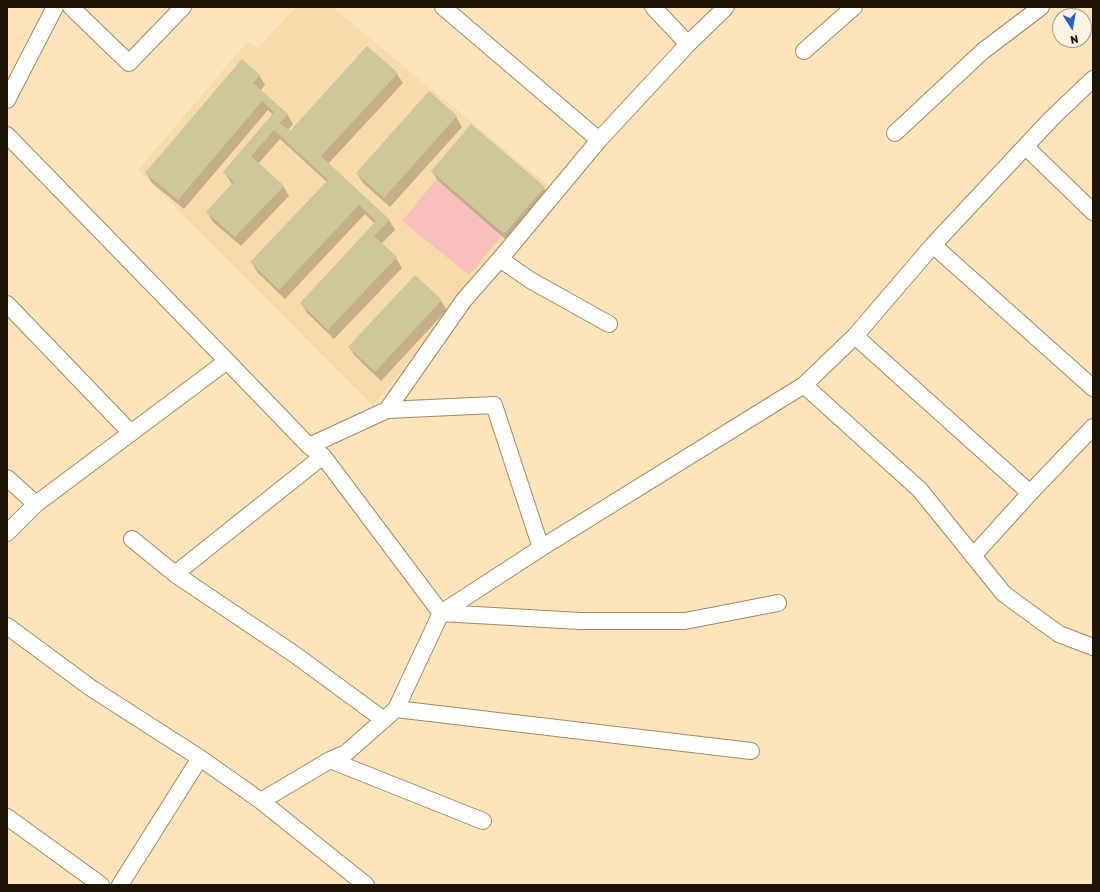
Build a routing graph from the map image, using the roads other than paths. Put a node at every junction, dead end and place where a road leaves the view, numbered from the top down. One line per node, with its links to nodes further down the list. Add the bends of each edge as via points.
1 (55, 7): 12 (street)
2 (71, 7): 3 (street, via 129,63)
3 (182, 7)
4 (443, 7): 15 (street)
5 (653, 7): 9 (street)
6 (726, 7): 9 (street)
7 (854, 7): 10 (street)
8 (1042, 7): 13 (street, via 983,51)
9 (688, 44): 15 (street)
10 (804, 52)
11 (1093, 79): 16 (street)
12 (7, 100)
13 (895, 133)
14 (7, 135): 23 (street)
15 (599, 140): 19 (street)
16 (1026, 147): 17 (street); 18 (street)
17 (1093, 212)
18 (933, 245): 22 (street); 25 (street)
19 (500, 259): 21 (street, via 530,280); 26 (street, via 464,300)
20 (7, 304): 28 (street)
21 (609, 324)
22 (855, 336): 24 (street); 32 (street)
23 (227, 361): 28 (street); 29 (street)
24 (804, 385): 36 (street); 37 (street, via 920,490)
25 (1093, 388)
26 (387, 410): 29 (street); 36 (street, via 494,406)
27 (1093, 427): 32 (street)
28 (131, 433): 33 (street)
29 (309, 446): 30 (street)
30 (323, 456): 38 (street); 40 (street)
31 (7, 478): 33 (street)
32 (1030, 493): 37 (street)
33 (36, 504): 34 (street)
34 (7, 533)
35 (132, 539): 38 (street)
36 (541, 548): 40 (street)
37 (973, 556): 42 (street, via 1004,594 1059,634)
38 (175, 574): 44 (street, via 294,654)
39 (778, 603): 40 (street, via 685,620 580,622)
40 (441, 613): 43 (street)
41 (7, 626): 46 (street, via 90,688)
42 (1093, 647)
43 (396, 709): 44 (street); 45 (street)
44 (384, 720): 47 (street, via 346,753)
45 (751, 751)
46 (200, 758): 48 (street); 52 (street)
47 (330, 760): 48 (street); 50 (street)
48 (261, 801): 53 (street)
49 (7, 817): 51 (street)
50 (483, 821)
51 (101, 885)
52 (120, 885)
53 (366, 885)

